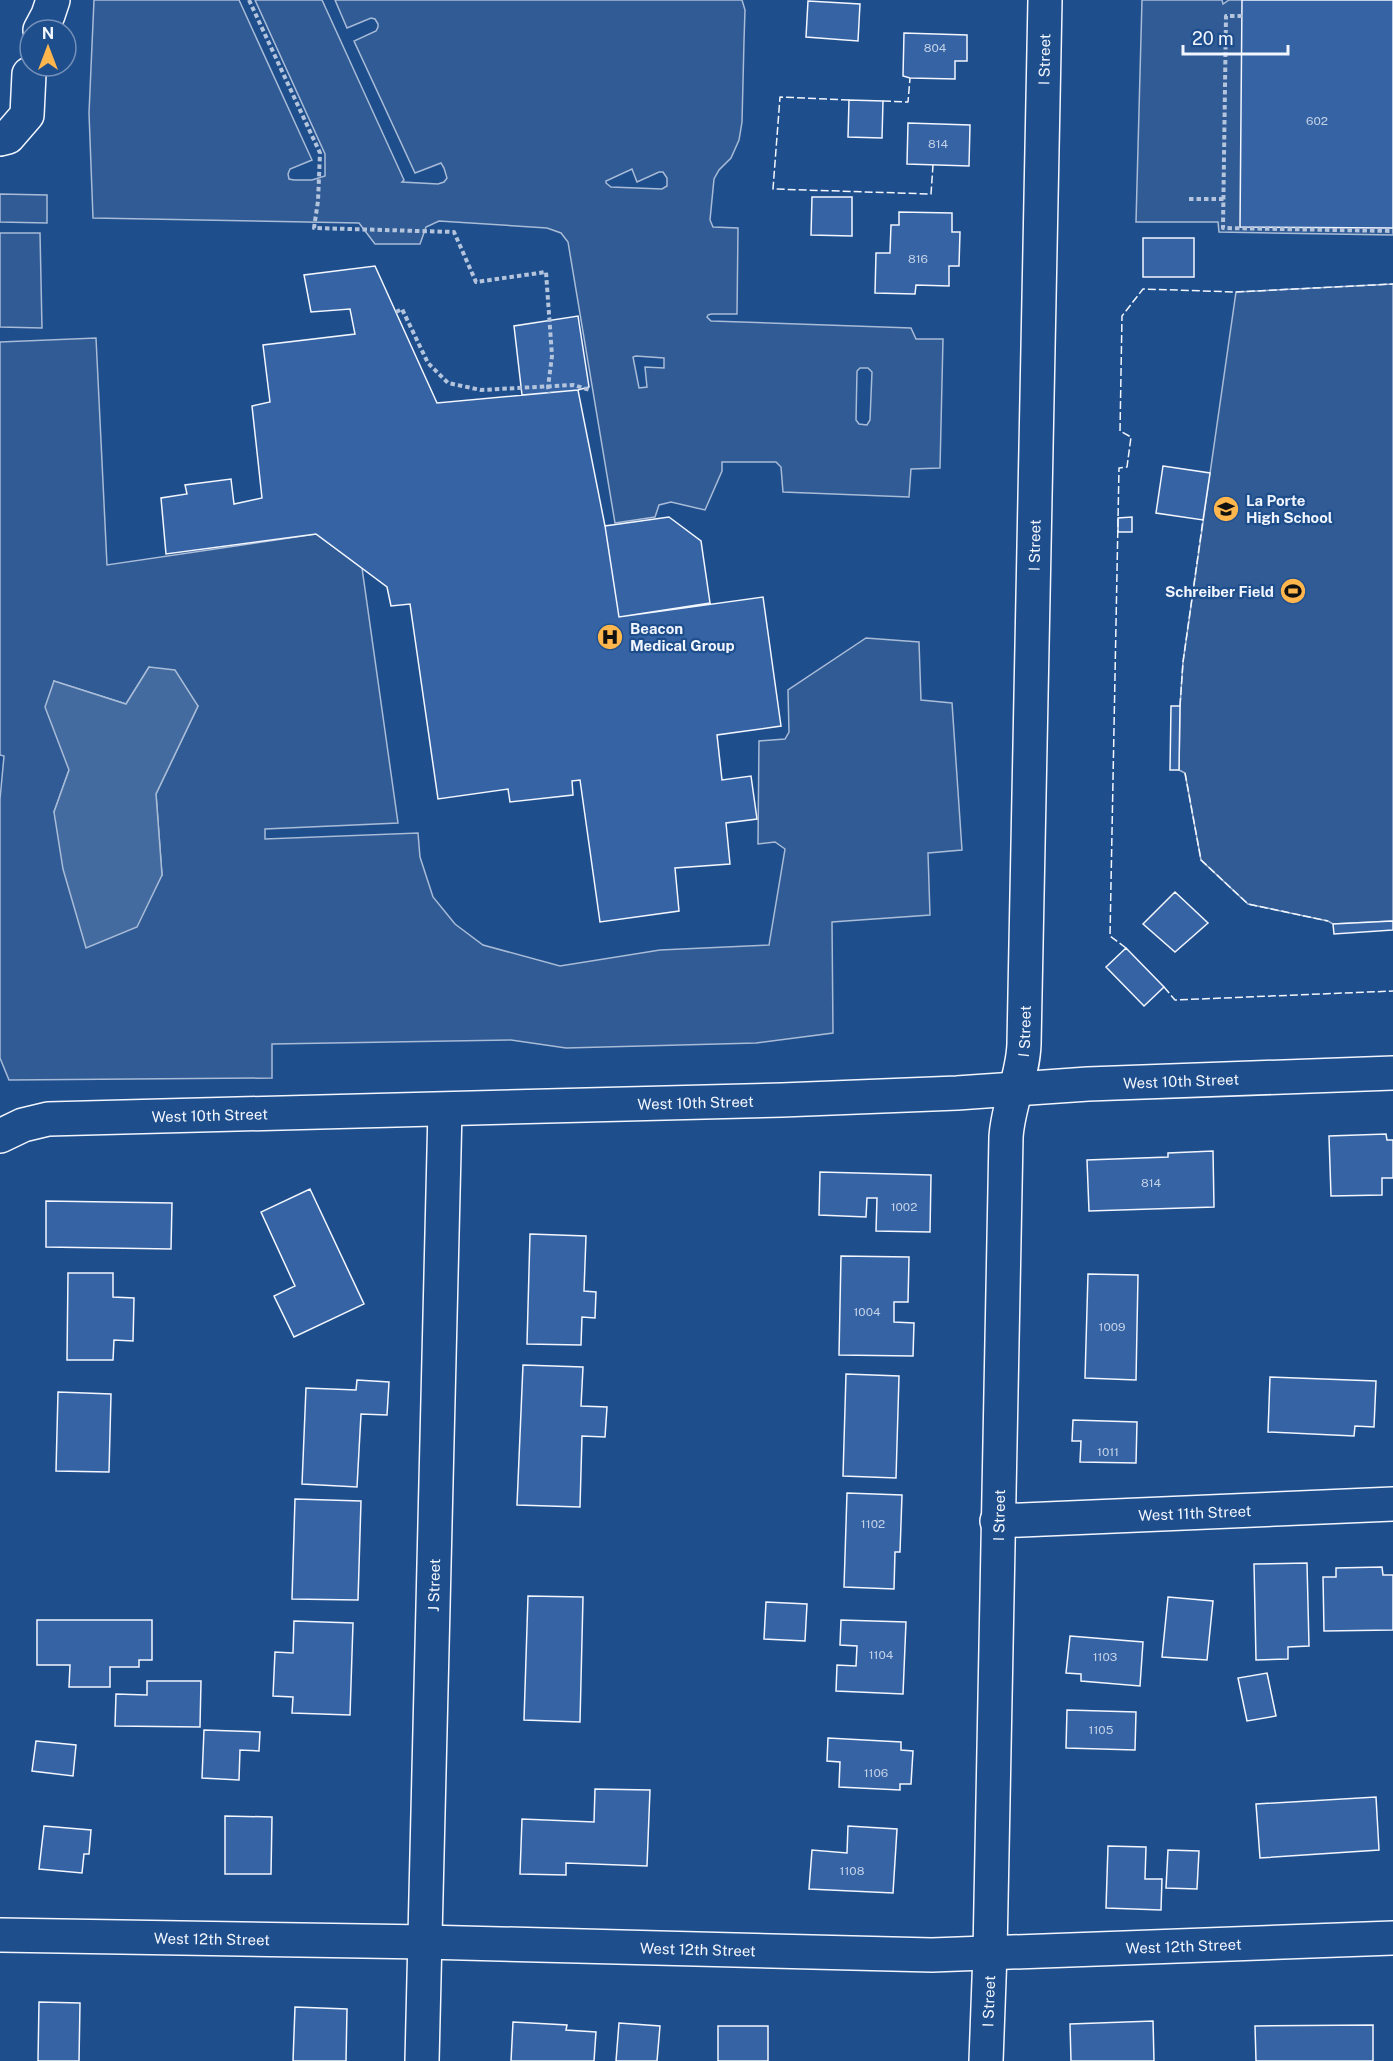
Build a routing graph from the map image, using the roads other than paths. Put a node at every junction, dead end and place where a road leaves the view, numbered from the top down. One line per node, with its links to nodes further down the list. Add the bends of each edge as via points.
1 (53, 0): 3 (street)
2 (1045, 0): 9 (street, I Street, via 1024,1056)
3 (46, 18)
4 (25, 78): 6 (street, via 6,105)
5 (29, 78): 7 (street, via 27,115 8,137)
6 (0, 106)
7 (0, 139)
8 (1393, 1073): 9 (street, West 10th Street)
9 (1015, 1088): 10 (street, West 10th Street, via 782,1100); 13 (street, I Street, via 1006,1137)
10 (445, 1110): 11 (street, West 10th Street, via 48,1119); 16 (street, J Street)
11 (1, 1136)
12 (1393, 1504): 13 (street, West 11th Street)
13 (998, 1521): 17 (street, I Street)
14 (0, 1935): 16 (street, West 12th Street)
15 (1393, 1938): 17 (street, West 12th Street)
16 (425, 1942): 17 (street, West 12th Street, via 932,1955); 18 (street, J Street)
17 (990, 1953): 19 (street, I Street)
18 (422, 2061)
19 (986, 2061)

